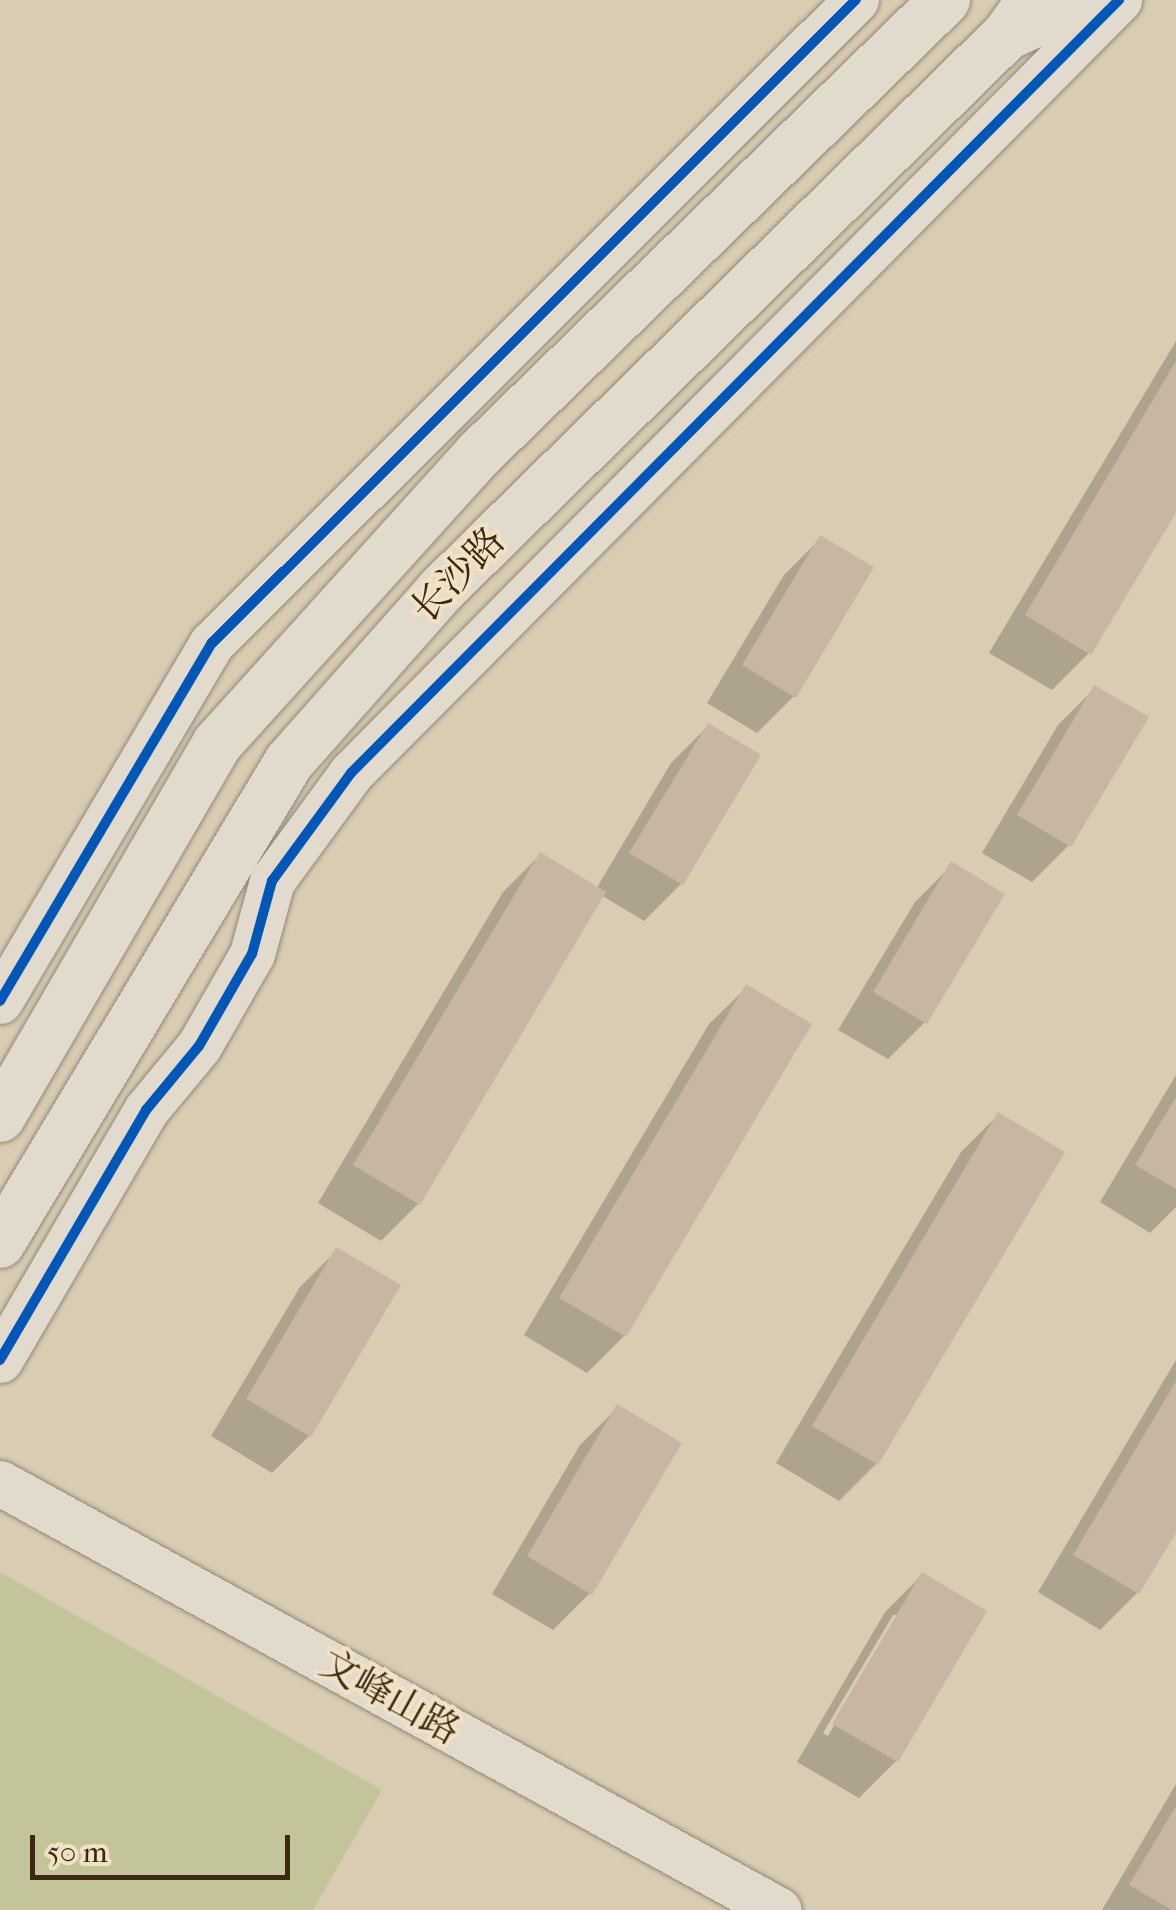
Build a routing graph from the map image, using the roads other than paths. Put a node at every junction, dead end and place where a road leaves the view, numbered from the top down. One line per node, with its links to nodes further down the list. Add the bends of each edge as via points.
1 (856, 0): 6 (street, via 212,643)
2 (945, 0): 7 (main road, 长沙路, via 478,455 216,744)
3 (1085, 0): 5 (main road)
4 (1119, 0): 9 (street, via 351,773 272,880 252,954 199,1046 146,1110)
5 (1019, 17): 8 (main road, 长沙路, via 441,590 289,762)
6 (0, 1000)
7 (0, 1116)
8 (0, 1242)
9 (0, 1360)
10 (0, 1483): 11 (street, 文峰山路)
11 (780, 1910)

